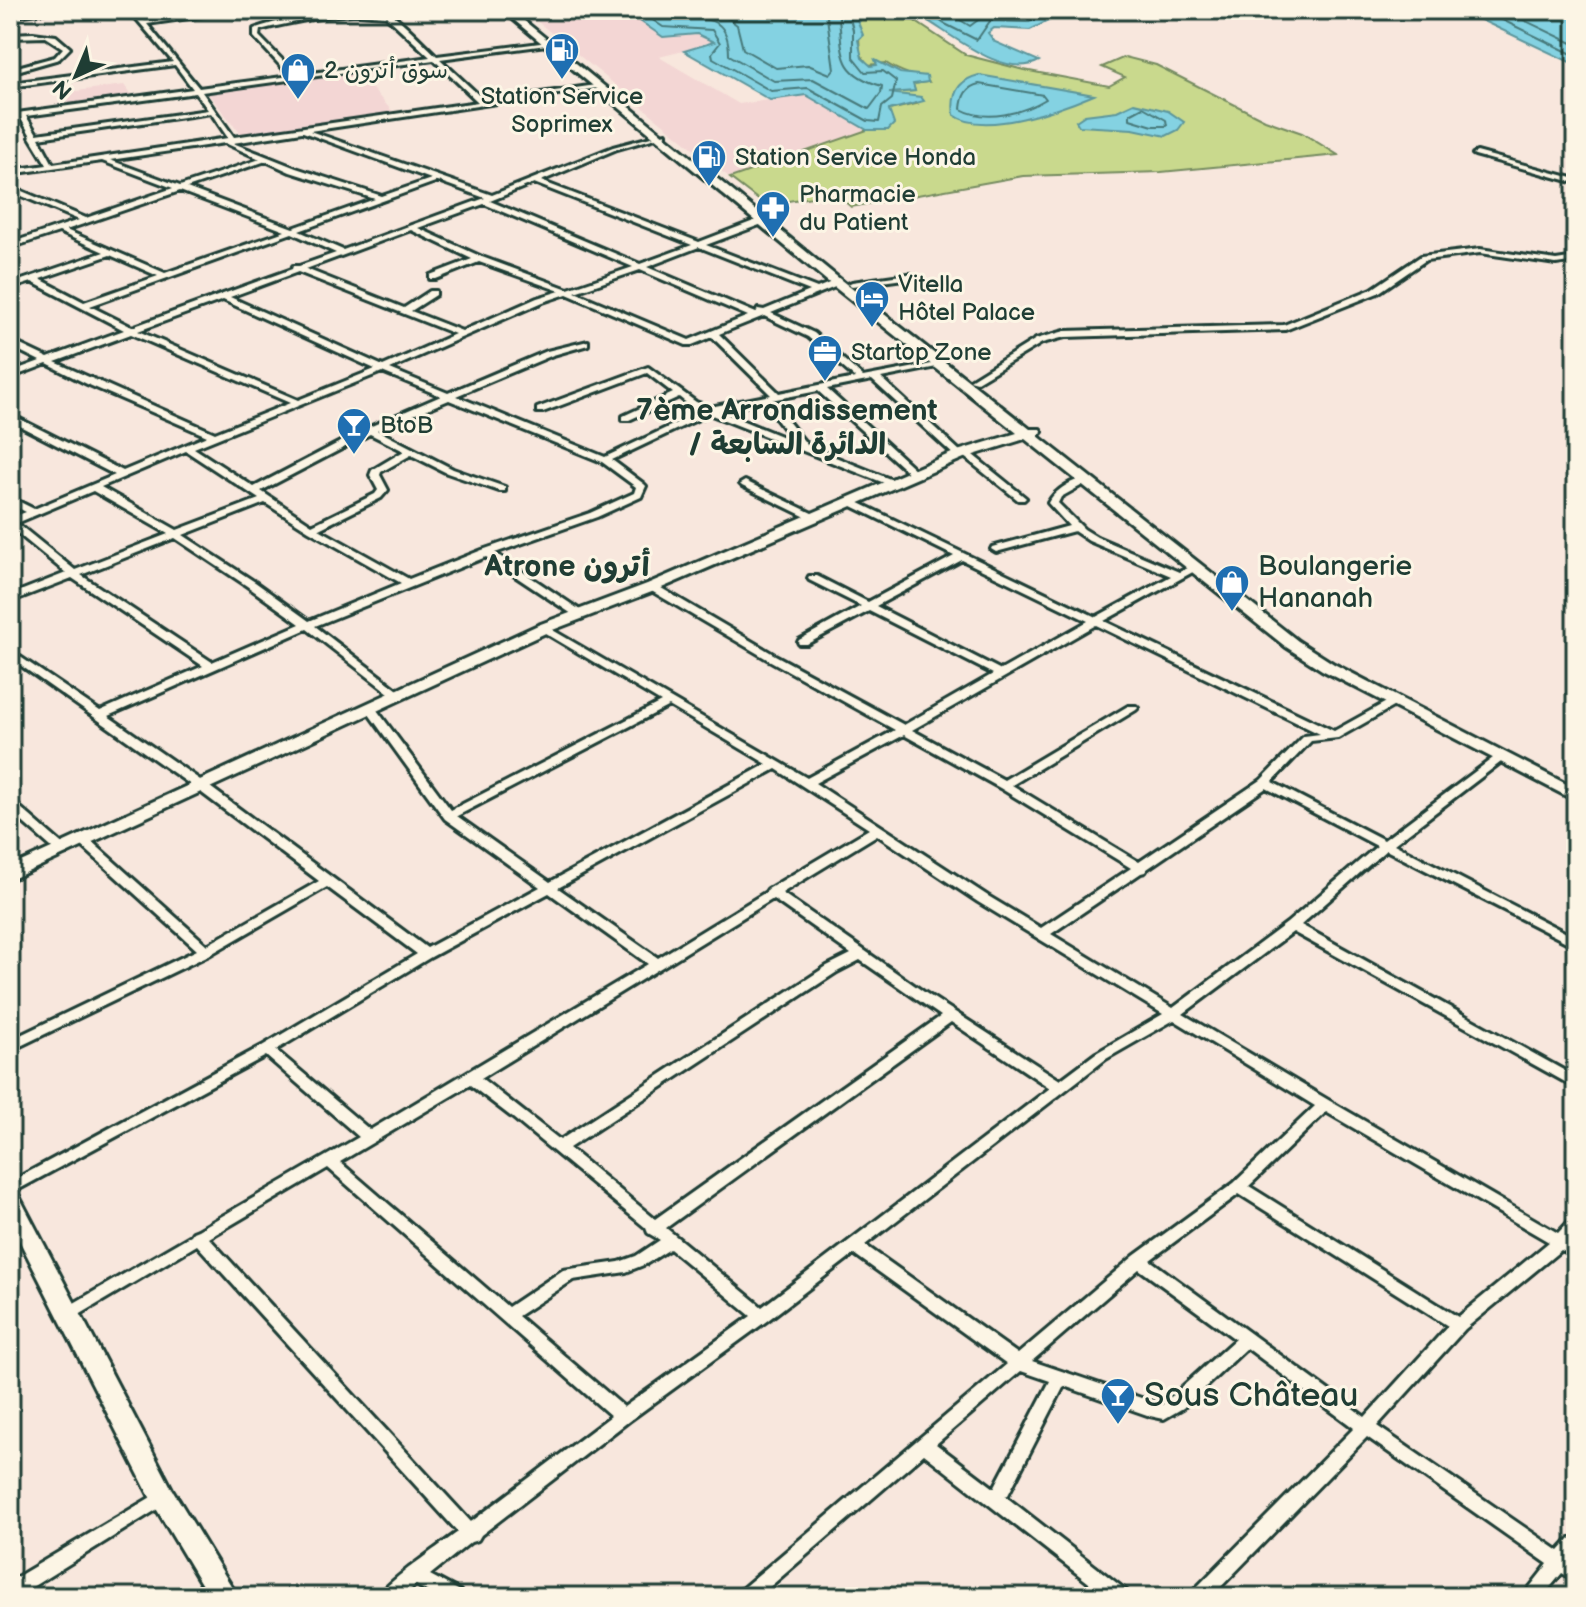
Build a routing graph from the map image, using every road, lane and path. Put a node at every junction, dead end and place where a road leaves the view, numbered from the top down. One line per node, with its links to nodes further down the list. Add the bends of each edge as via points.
1 (57, 10): 7 (street)
2 (132, 10): 10 (street)
3 (242, 10): 10 (street)
4 (310, 10): 9 (street)
5 (506, 10): 12 (main road)
6 (513, 10): 12 (main road)
7 (40, 11): 8 (street)
8 (10, 15)
9 (316, 18): 13 (street, via 388,14); 16 (street, via 257,29 256,36)
10 (145, 23): 14 (street)
11 (10, 36): 15 (street, via 43,33 67,48 57,58)
12 (550, 43): 13 (street); 18 (main road); 25 (main road)
13 (433, 56): 16 (street); 20 (street)
14 (177, 63): 17 (street); 19 (street)
15 (10, 71)
16 (294, 76): 19 (street)
17 (10, 85)
18 (596, 87): 20 (street); 25 (main road)
19 (196, 90): 21 (street); 22 (street)
20 (484, 104): 24 (street)
21 (212, 111): 26 (street); 27 (street)
22 (22, 114): 23 (street); 26 (street)
23 (10, 116)
24 (302, 129): 27 (street); 33 (street)
25 (661, 135): 34 (street); 41 (main road); 58 (main road)
26 (33, 137): 31 (street)
27 (232, 140): 29 (street); 30 (street, via 228,143)
28 (1477, 154): 35 (street)
29 (103, 159): 31 (street); 37 (street)
30 (266, 159): 37 (street); 38 (street)
31 (51, 166): 32 (street)
32 (10, 172)
33 (440, 178): 38 (street); 39 (street)
34 (535, 181): 39 (street); 45 (street)
35 (1576, 181)
36 (10, 188): 40 (street)
37 (180, 190): 40 (street); 44 (street)
38 (381, 198): 44 (street)
39 (488, 199): 42 (street); 51 (street)
40 (88, 221): 43 (street)
41 (762, 221): 45 (street); 57 (main road)
42 (410, 227): 48 (street); 49 (street)
43 (58, 229): 46 (street); 47 (street)
44 (291, 230): 48 (street); 53 (street)
45 (695, 245): 51 (street); 60 (street)
46 (10, 246)
47 (111, 252): 53 (street); 56 (street)
48 (341, 252): 52 (street)
49 (479, 259): 55 (street); 61 (street)
50 (1576, 259): 78 (street, via 1556,262 1480,251 1424,258 1375,291 1301,323 1268,329 1065,334 1039,341)
51 (639, 267): 61 (street); 66 (street)
52 (296, 268): 63 (street); 65 (street)
53 (165, 276): 64 (street)
54 (908, 276): 58 (street)
55 (433, 277)
56 (33, 279): 59 (street); 64 (street)
57 (837, 283): 60 (street); 73 (main road)
58 (852, 284): 78 (main road)
59 (10, 287)
60 (815, 290): 66 (street)
61 (567, 291): 68 (street); 69 (street, via 680,341)
62 (433, 293): 65 (street)
63 (221, 296): 67 (street); 74 (street)
64 (84, 305): 67 (street)
65 (403, 312): 68 (street)
66 (757, 313): 69 (street); 77 (street, via 811,335)
67 (132, 331): 72 (street); 84 (street)
68 (459, 333): 74 (street)
69 (713, 333): 81 (street)
70 (10, 343): 72 (street)
71 (585, 343): 82 (street)
72 (50, 362): 75 (street); 91 (street)
73 (939, 364): 76 (street); 90 (main road)
74 (382, 369): 82 (street); 84 (street)
75 (10, 375)
76 (873, 376): 77 (street); 95 (street)
77 (861, 379): 79 (street)
78 (974, 380): 90 (main road)
79 (819, 387): 81 (street); 97 (street)
80 (677, 395): 85 (street, via 648,370); 86 (street); 88 (street)
81 (776, 395): 83 (street)
82 (451, 396): 89 (street); 96 (street)
83 (764, 398): 86 (street); 93 (street)
84 (296, 402): 91 (street)
85 (540, 410)
86 (710, 410): 93 (street); 96 (street)
87 (10, 417): 98 (street)
88 (626, 418)
89 (370, 430): 94 (street); 104 (street)
90 (1032, 432): 95 (main road); 99 (main road); 147 (main road, via 1317,652)
91 (215, 436): 92 (street)
92 (189, 449): 98 (street); 104 (street)
93 (805, 449): 100 (street)
94 (411, 451): 103 (street); 113 (street, via 377,470 383,490 378,496)
95 (962, 454): 97 (main road); 105 (street)
96 (605, 460): 116 (street, via 641,486 638,495 567,527)
97 (915, 474): 100 (main road)
98 (123, 475): 102 (street)
99 (1085, 480): 112 (street, via 1057,495 1053,503); 118 (main road)
100 (892, 483): 108 (main road)
101 (745, 484): 110 (street)
102 (94, 487): 109 (street); 114 (street)
103 (502, 489)
104 (256, 490): 106 (street)
105 (1021, 498)
106 (266, 499): 113 (street); 114 (street)
107 (10, 500): 109 (street)
108 (851, 502): 110 (main road); 117 (street)
109 (33, 512): 111 (street)
110 (813, 517): 123 (main road)
111 (10, 522): 119 (street)
112 (1076, 527): 115 (street); 120 (street, via 1104,545)
113 (312, 529): 122 (street)
114 (175, 536): 119 (street); 128 (street)
115 (996, 549)
116 (486, 552): 122 (street); 126 (street)
117 (961, 556): 125 (street); 127 (street)
118 (1195, 568): 120 (street); 136 (main road, via 1308,655)
119 (73, 574): 124 (street); 132 (street)
120 (1179, 576): 127 (street)
121 (813, 578): 125 (street)
122 (408, 583): 128 (street)
123 (652, 587): 126 (main road); 140 (street)
124 (10, 599)
125 (866, 605): 130 (street); 133 (street)
126 (579, 614): 129 (main road)
127 (1095, 619): 133 (street); 141 (street)
128 (309, 623): 132 (street); 134 (street)
129 (544, 628): 134 (main road); 135 (street)
130 (803, 642)
131 (10, 653): 139 (street)
132 (210, 666): 139 (street)
133 (1003, 675): 140 (street)
134 (398, 695): 137 (main road)
135 (669, 702): 143 (street); 151 (street)
136 (1394, 702): 141 (street); 142 (main road)
137 (370, 708): 148 (main road); 151 (street)
138 (1132, 708): 146 (street)
139 (98, 716): 148 (street)
140 (907, 730): 144 (street); 146 (street)
141 (1334, 736): 145 (street, via 1308,738)
142 (1501, 757): 149 (main road); 154 (street)
143 (775, 765): 144 (street); 159 (street)
144 (807, 783): 152 (street)
145 (1265, 783): 154 (street); 156 (street)
146 (1004, 785): 156 (street)
147 (1576, 786)
148 (202, 787): 153 (main road); 158 (street)
149 (1576, 796)
150 (10, 805): 155 (street)
151 (449, 816): 159 (street)
152 (878, 829): 160 (street); 162 (street)
153 (85, 842): 155 (main road); 164 (street)
154 (1385, 845): 161 (street); 163 (street)
155 (63, 851): 157 (main road)
156 (1141, 869): 162 (street)
157 (10, 874)
158 (328, 881): 164 (street); 165 (street)
159 (551, 887): 165 (street); 167 (street)
160 (772, 892): 166 (street); 167 (street)
161 (1292, 926): 168 (street); 173 (street)
162 (1042, 934): 168 (street)
163 (1576, 943)
164 (206, 951): 170 (street)
165 (426, 954): 171 (street)
166 (861, 954): 169 (street); 177 (street)
167 (656, 963): 172 (street)
168 (1175, 1013): 174 (street, via 1115,1046); 175 (street)
169 (950, 1016): 174 (street); 183 (street)
170 (10, 1046)
171 (267, 1049): 176 (street); 180 (street)
172 (471, 1078): 176 (street); 177 (street)
173 (1576, 1083)
174 (1061, 1088): 187 (street)
175 (1325, 1105): 179 (street); 186 (street)
176 (369, 1137): 178 (street)
177 (559, 1148): 183 (street)
178 (328, 1160): 184 (street); 191 (street)
179 (1239, 1187): 189 (street); 193 (street)
180 (10, 1189)
181 (10, 1200): 190 (main road)
182 (1576, 1223): 186 (street)
183 (653, 1229): 185 (street)
184 (198, 1236): 190 (street); 202 (street)
185 (670, 1241): 191 (street, via 620,1268 569,1274); 192 (street)
186 (1560, 1242): 188 (street); 193 (street)
187 (853, 1245): 192 (street); 195 (street)
188 (1576, 1251)
189 (1139, 1260): 194 (street); 195 (street); 198 (street)
190 (68, 1314): 201 (main road)
191 (506, 1316): 197 (street)
192 (762, 1316): 197 (street)
193 (1459, 1325): 198 (street)
194 (1246, 1339): 196 (street, via 1164,1412); 198 (street)
195 (1018, 1363): 196 (street); 199 (street)
196 (1060, 1377): 200 (street)
197 (623, 1416): 202 (street)
198 (1368, 1425): 204 (street); 212 (street)
199 (923, 1443): 210 (street); 211 (street)
200 (1002, 1490)
201 (163, 1497): 206 (street); 207 (main road)
202 (472, 1535): 205 (street)
203 (1576, 1544): 204 (street)
204 (1569, 1567): 213 (street)
205 (414, 1575): 208 (street); 209 (street)
206 (10, 1591)
207 (224, 1597)
208 (387, 1597)
209 (454, 1597)
210 (745, 1597)
211 (1121, 1597)
212 (1199, 1597)
213 (1531, 1597)

